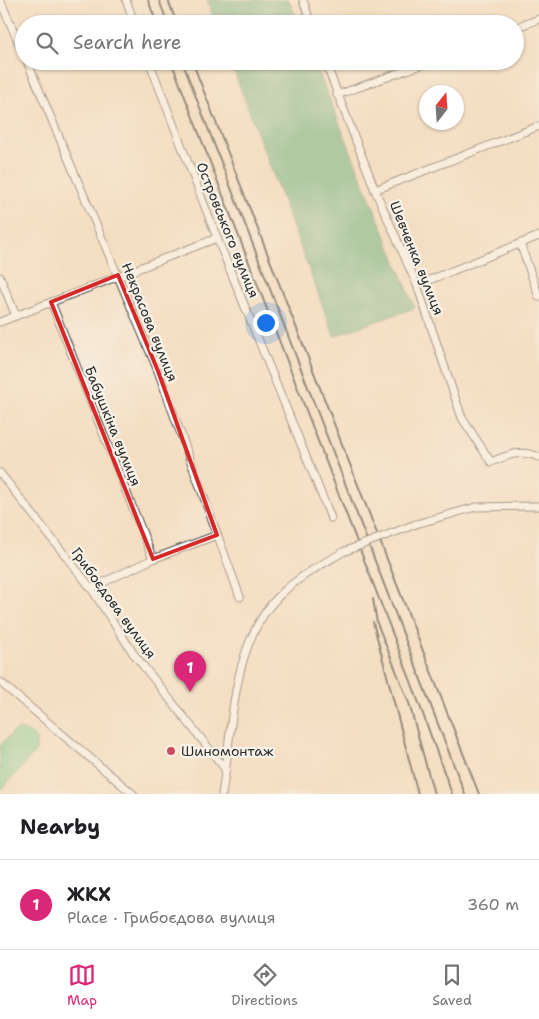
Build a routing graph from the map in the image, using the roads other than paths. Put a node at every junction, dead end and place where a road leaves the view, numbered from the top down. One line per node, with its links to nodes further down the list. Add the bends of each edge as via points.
1 (0, 0): 8 (street)
2 (126, 0): 4 (street)
3 (302, 0): 5 (street)
4 (132, 15)
5 (308, 15)
6 (539, 19): 7 (street)
7 (524, 25)
8 (15, 34)
9 (31, 70): 19 (street, Некрасова вулиця)
10 (152, 70): 17 (street, Островського вулиця)
11 (328, 70): 13 (street, Шевченка вулиця)
12 (407, 70): 13 (street)
13 (337, 95): 15 (street, Шевченка вулиця)
14 (539, 126): 15 (street)
15 (375, 190): 21 (street, Шевченка вулиця)
16 (539, 236): 18 (street)
17 (217, 238): 19 (street); 29 (street, Островського вулиця)
18 (520, 243): 21 (street); 22 (street)
19 (118, 275): 23 (street); 30 (street, Некрасова вулиця, via 158,371)
20 (0, 277): 24 (street)
21 (417, 285): 26 (street, Шевченка вулиця, via 462,418 490,462 513,453)
22 (539, 297)
23 (51, 302): 24 (street); 31 (street, Бабушкіна вулиця)
24 (16, 316): 25 (street)
25 (0, 322)
26 (538, 455)
27 (0, 473): 32 (street, Грибоєдова вулиця)
28 (539, 506): 35 (street, bridge, via 476,507 416,524 343,552 300,578 278,596 250,638 238,685)
29 (331, 518)
30 (217, 535): 31 (street); 33 (street, Некрасова вулиця)
31 (152, 559): 32 (street)
32 (91, 588): 35 (street, Грибоєдова вулиця, via 133,653)
33 (240, 596)
34 (0, 682): 36 (street)
35 (226, 770): 37 (street); 38 (street)
36 (133, 794)
37 (218, 794)
38 (222, 794)

